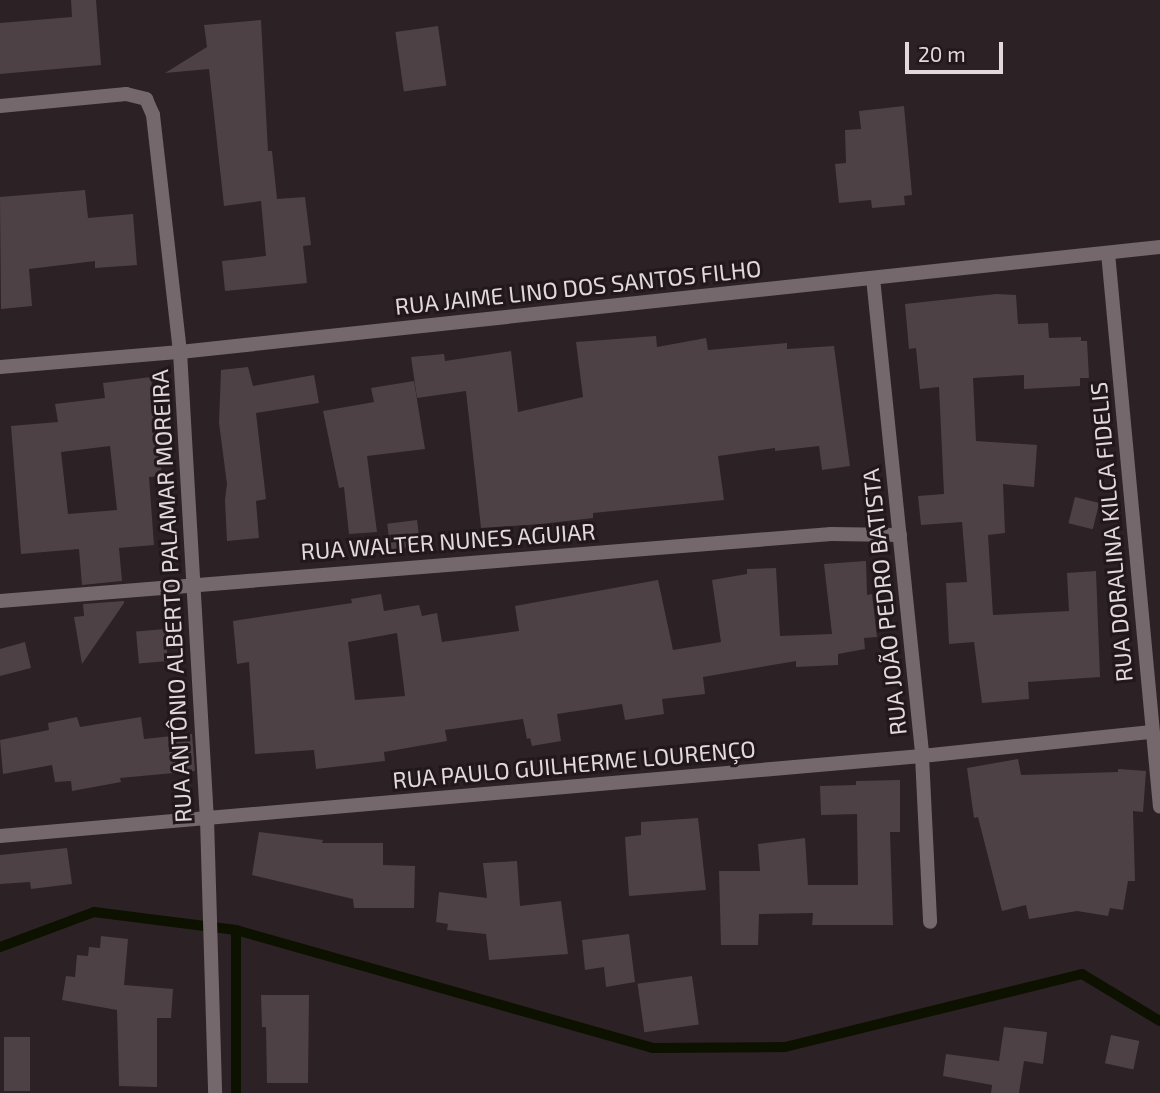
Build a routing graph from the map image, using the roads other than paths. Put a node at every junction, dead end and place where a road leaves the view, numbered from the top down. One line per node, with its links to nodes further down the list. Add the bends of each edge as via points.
1 (0, 106): 5 (street, RUA ANTÔNIO ALBERTO PALAMAR MOREIRA, via 126,94 146,99 153,116)
2 (1160, 247): 3 (street, RUA JAIME LINO DOS SANTOS FILHO)
3 (1108, 253): 4 (street, RUA JAIME LINO DOS SANTOS FILHO); 10 (street, RUA DORALINA KILCA FIDELIS)
4 (873, 278): 5 (street, RUA JAIME LINO DOS SANTOS FILHO); 7 (street, RUA JOÃO PEDRO BATISTA)
5 (180, 352): 6 (street, RUA JAIME LINO DOS SANTOS FILHO); 8 (street, RUA ANTÔNIO ALBERTO PALAMAR MOREIRA)
6 (0, 367)
7 (900, 535): 8 (street, RUA WALTER NUNES AGUIAR, via 831,534); 11 (street, RUA JOÃO PEDRO BATISTA)
8 (193, 583): 9 (street, RUA WALTER NUNES AGUIAR); 13 (street, RUA ANTÔNIO ALBERTO PALAMAR MOREIRA)
9 (0, 601)
10 (1152, 732): 11 (street, RUA PAULO GUILHERME LOURENÇO); 12 (street, RUA DORALINA KILCA FIDELIS)
11 (922, 756): 13 (street, RUA PAULO GUILHERME LOURENÇO); 15 (street, RUA JOÃO PEDRO BATISTA)
12 (1160, 807)
13 (207, 819): 14 (street, RUA PAULO GUILHERME LOURENÇO); 16 (street, RUA ANTÔNIO ALBERTO PALAMAR MOREIRA)
14 (0, 836)
15 (930, 922)
16 (215, 1093)

